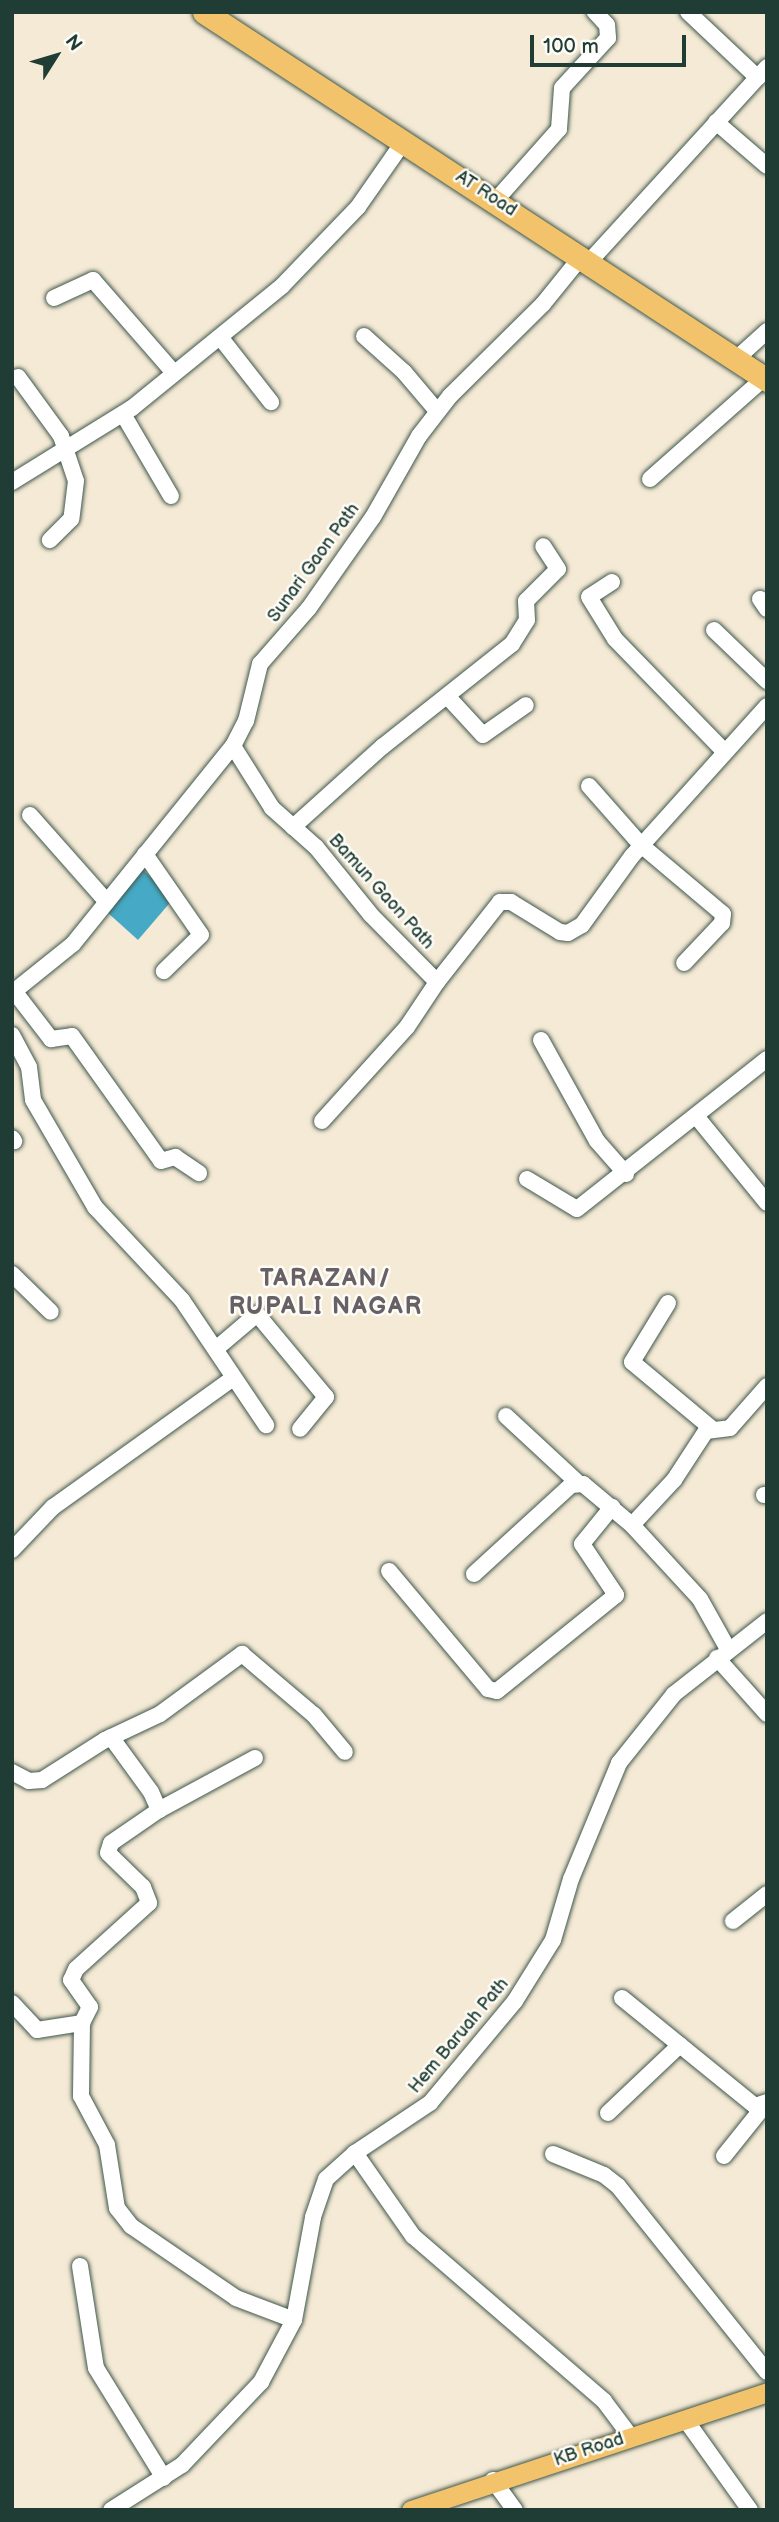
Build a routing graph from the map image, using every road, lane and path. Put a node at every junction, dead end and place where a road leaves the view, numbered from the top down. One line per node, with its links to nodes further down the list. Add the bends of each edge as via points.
1 (204, 12): 6 (highway, AT Road)
2 (595, 12): 8 (street, via 607,25 608,38 562,88 559,129)
3 (688, 12): 4 (street)
4 (762, 72): 5 (street, Sunari Gaon Path)
5 (716, 122): 7 (street); 9 (street, Sunari Gaon Path)
6 (404, 141): 8 (highway, AT Road); 13 (street, via 339,229 282,286)
7 (767, 166)
8 (496, 200): 9 (highway, AT Road)
9 (585, 260): 14 (highway, AT Road); 19 (street, Sunari Gaon Path)
10 (54, 298): 15 (street, via 93,280)
11 (767, 331): 14 (street)
12 (364, 335): 19 (street)
13 (219, 337): 15 (street); 18 (street)
14 (735, 360): 17 (highway, AT Road)
15 (174, 373): 20 (street)
16 (18, 377): 21 (street)
17 (765, 379): 22 (street)
18 (271, 402)
19 (437, 411): 33 (street, Sunari Gaon Path, via 373,517 309,608 260,664 246,721)
20 (123, 414): 21 (street); 24 (street)
21 (68, 450): 23 (street); 25 (street, via 76,481 76,509)
22 (650, 479)
23 (12, 482)
24 (171, 496)
25 (50, 540)
26 (543, 547): 30 (street, via 558,569 526,601 527,620 519,635 505,652)
27 (612, 582): 34 (street, via 589,597 615,639)
28 (714, 630): 29 (street)
29 (767, 681)
30 (447, 696): 31 (street, via 483,735); 37 (street)
31 (526, 705)
32 (767, 706): 34 (street, Bamun Gaon Path)
33 (233, 747): 37 (street, Bamun Gaon Path, via 272,808); 39 (street, Sunari Gaon Path)
34 (723, 751): 38 (street, Bamun Gaon Path)
35 (589, 786): 38 (street)
36 (30, 815): 40 (street)
37 (293, 827): 43 (street, Bamun Gaon Path)
38 (641, 845): 41 (street, via 723,914 722,923); 43 (street, Bamun Gaon Path, via 575,930 560,932 511,902 500,902)
39 (145, 853): 40 (street, Sunari Gaon Path); 42 (street, via 201,935)
40 (107, 902): 44 (street, Sunari Gaon Path, via 64,954)
41 (684, 963)
42 (164, 971)
43 (437, 982): 49 (street, via 408,1027)
44 (13, 992): 50 (street, via 51,1039 72,1036 161,1161 175,1157)
45 (12, 1035): 57 (street, via 29,1067 30,1094 95,1208 182,1300)
46 (541, 1040): 51 (street, via 597,1141)
47 (767, 1059): 48 (street)
48 (696, 1116): 51 (street); 53 (street)
49 (322, 1121)
50 (199, 1173)
51 (625, 1174): 52 (street, via 575,1209)
52 (527, 1179)
53 (767, 1203)
54 (12, 1274): 56 (street)
55 (668, 1303): 62 (street, via 632,1362)
56 (51, 1312)
57 (217, 1348): 58 (street); 63 (street, via 257,1314 326,1397)
58 (233, 1378): 61 (street); 67 (street, via 53,1507)
59 (767, 1386): 62 (street, via 730,1428)
60 (506, 1416): 64 (street)
61 (266, 1425)
62 (710, 1427): 66 (street, via 674,1480)
63 (300, 1429)
64 (577, 1482): 65 (street); 69 (street)
65 (612, 1507): 66 (street); 68 (street, via 582,1544 616,1595 497,1691 488,1689)
66 (632, 1525): 71 (street, via 704,1604)
67 (12, 1550)
68 (389, 1571)
69 (474, 1573)
70 (767, 1621): 71 (street, Hem Baruah Path)
71 (722, 1653): 72 (street); 86 (street, Hem Baruah Path, via 674,1695 620,1763 571,1880 553,1940 519,1995 430,2103)
72 (767, 1714)
73 (111, 1737): 74 (street, via 160,1714 242,1654 306,1708); 76 (street, via 36,1783); 77 (street)
74 (345, 1752)
75 (256, 1758): 77 (street)
76 (12, 1772)
77 (159, 1810): 82 (street, via 108,1848 147,1893 149,1903 72,1975 90,2007)
78 (767, 1894): 79 (street)
79 (733, 1921)
80 (622, 1998): 83 (street)
81 (12, 2003): 82 (street, via 37,2030)
82 (82, 2023): 90 (street, via 81,2096 107,2146 117,2208 131,2226 236,2298)
83 (680, 2045): 84 (street, via 755,2106); 85 (street)
84 (766, 2103): 88 (street)
85 (608, 2113)
86 (355, 2152): 90 (street, Hem Baruah Path, via 332,2171 322,2188); 94 (street, via 413,2236 610,2407)
87 (553, 2154): 91 (street, via 604,2175 618,2186)
88 (724, 2156)
89 (80, 2266): 95 (street, via 96,2368)
90 (294, 2320): 95 (street, Hem Baruah Path, via 250,2396)
91 (767, 2372)
92 (767, 2392): 93 (main road, KB Road)
93 (685, 2419): 94 (main road, KB Road); 100 (street)
94 (631, 2437): 96 (main road, KB Road)
95 (164, 2478): 97 (street, Hem Baruah Path)
96 (493, 2480): 98 (main road, KB Road); 99 (street)
97 (111, 2510)
98 (411, 2510)
99 (515, 2510)
100 (750, 2510)

